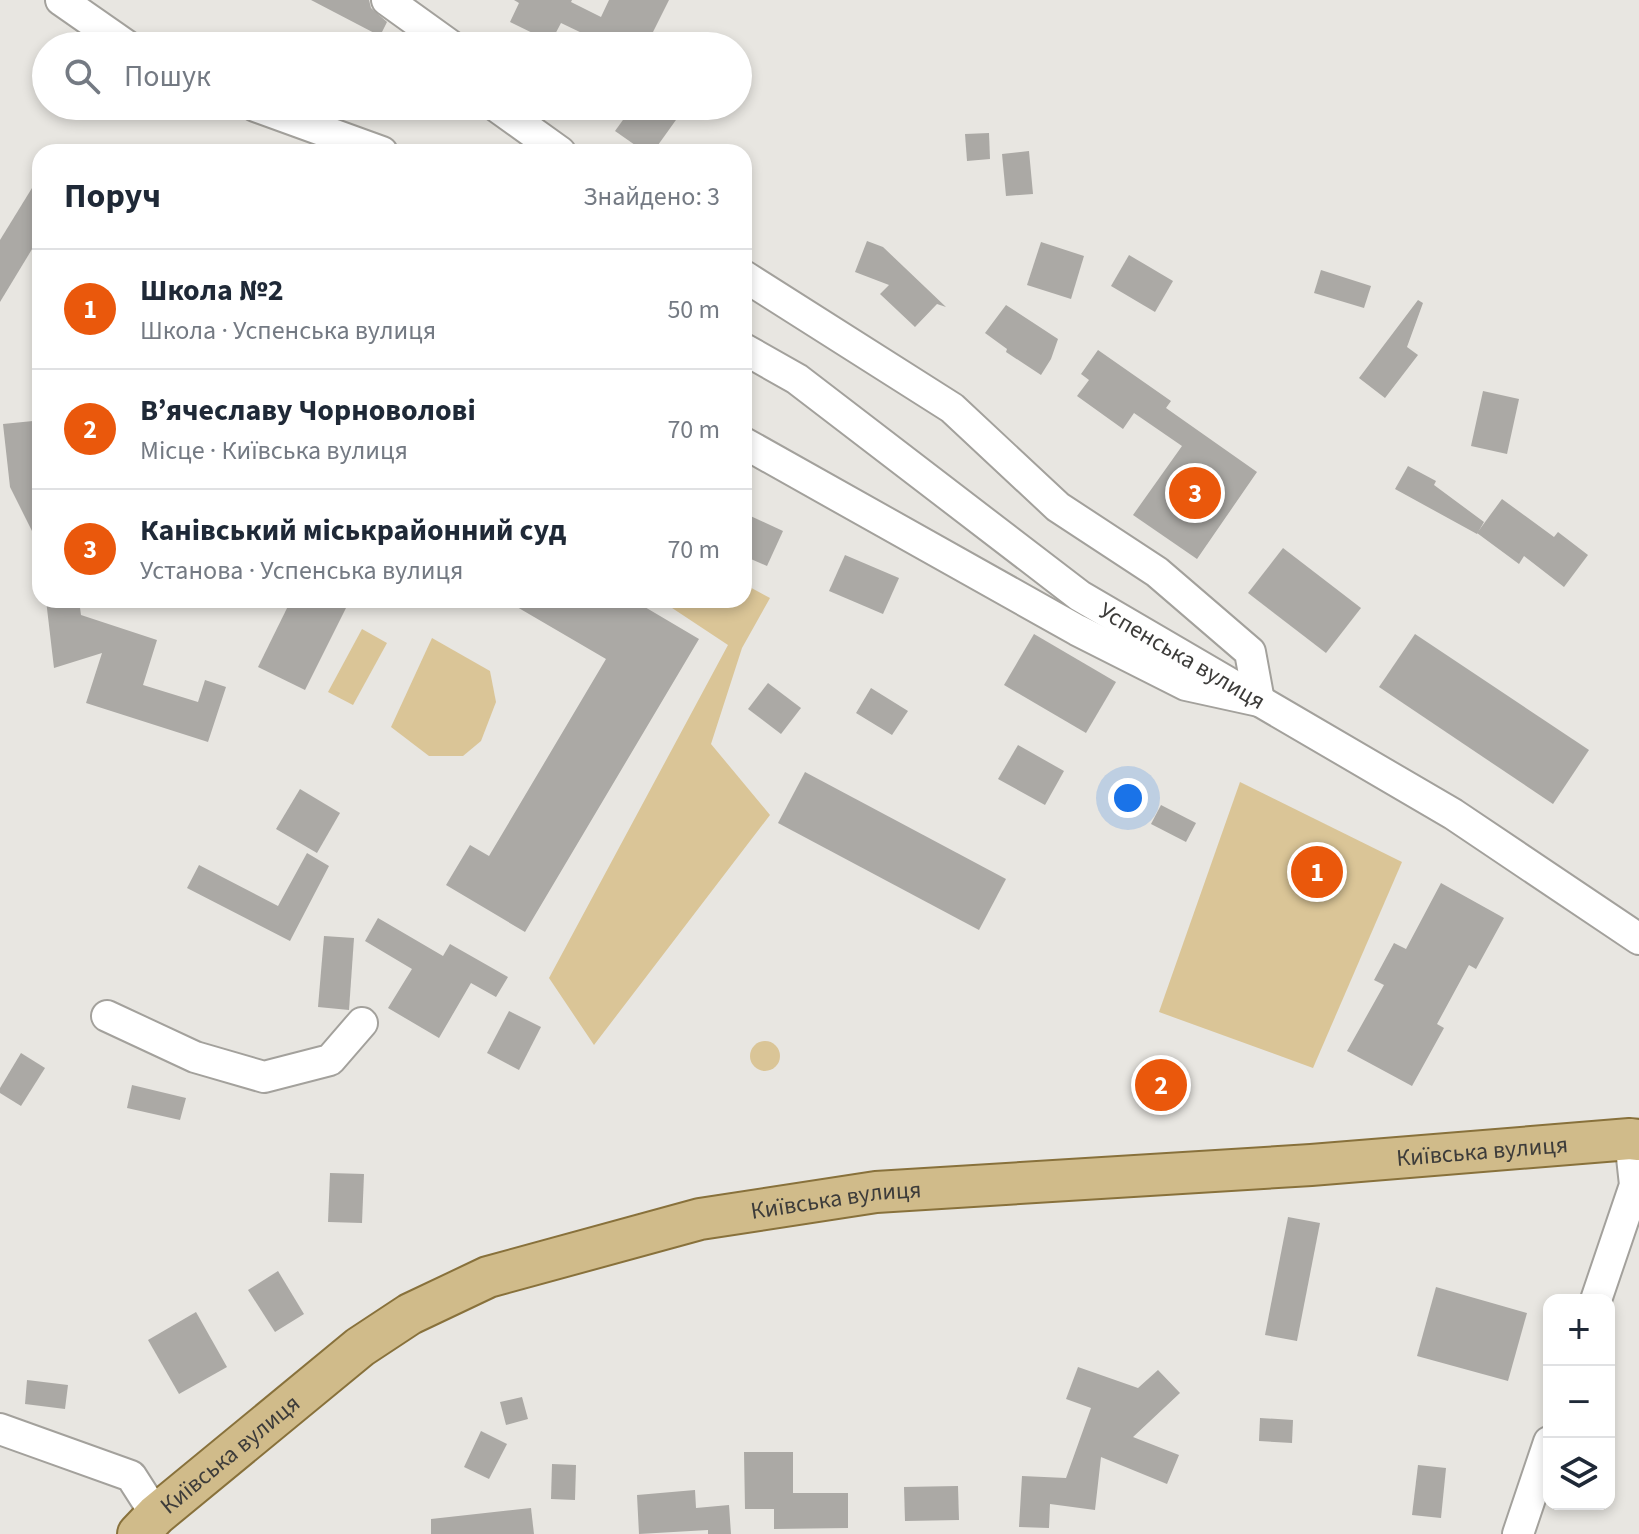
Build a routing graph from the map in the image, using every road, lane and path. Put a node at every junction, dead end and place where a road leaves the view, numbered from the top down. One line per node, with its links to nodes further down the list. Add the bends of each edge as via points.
1 (61, 0): 3 (street)
2 (387, 0): 4 (street)
3 (107, 32)
4 (432, 32)
5 (294, 120): 7 (street)
6 (515, 120): 8 (street)
7 (360, 144)
8 (549, 144)
9 (752, 281): 12 (street, via 952,408 1058,507 1157,572 1250,652)
10 (752, 354): 12 (street, Успенська вулиця, via 797,379 1080,596)
11 (752, 447): 12 (street, via 1118,651 1186,685)
12 (1259, 701): 13 (street, Успенська вулиця, via 1453,814)
13 (1639, 939)
14 (107, 1016): 15 (street, via 195,1057 264,1077 330,1060)
15 (362, 1023)
16 (1636, 1138): 17 (street, via 1635,1185); 20 (main road, Київська вулиця, via 876,1192 700,1219 488,1277 410,1314 360,1347)
17 (1598, 1294)
18 (0, 1429): 20 (street, via 131,1476)
19 (1543, 1460): 21 (street)
20 (147, 1525)
21 (1518, 1534)

